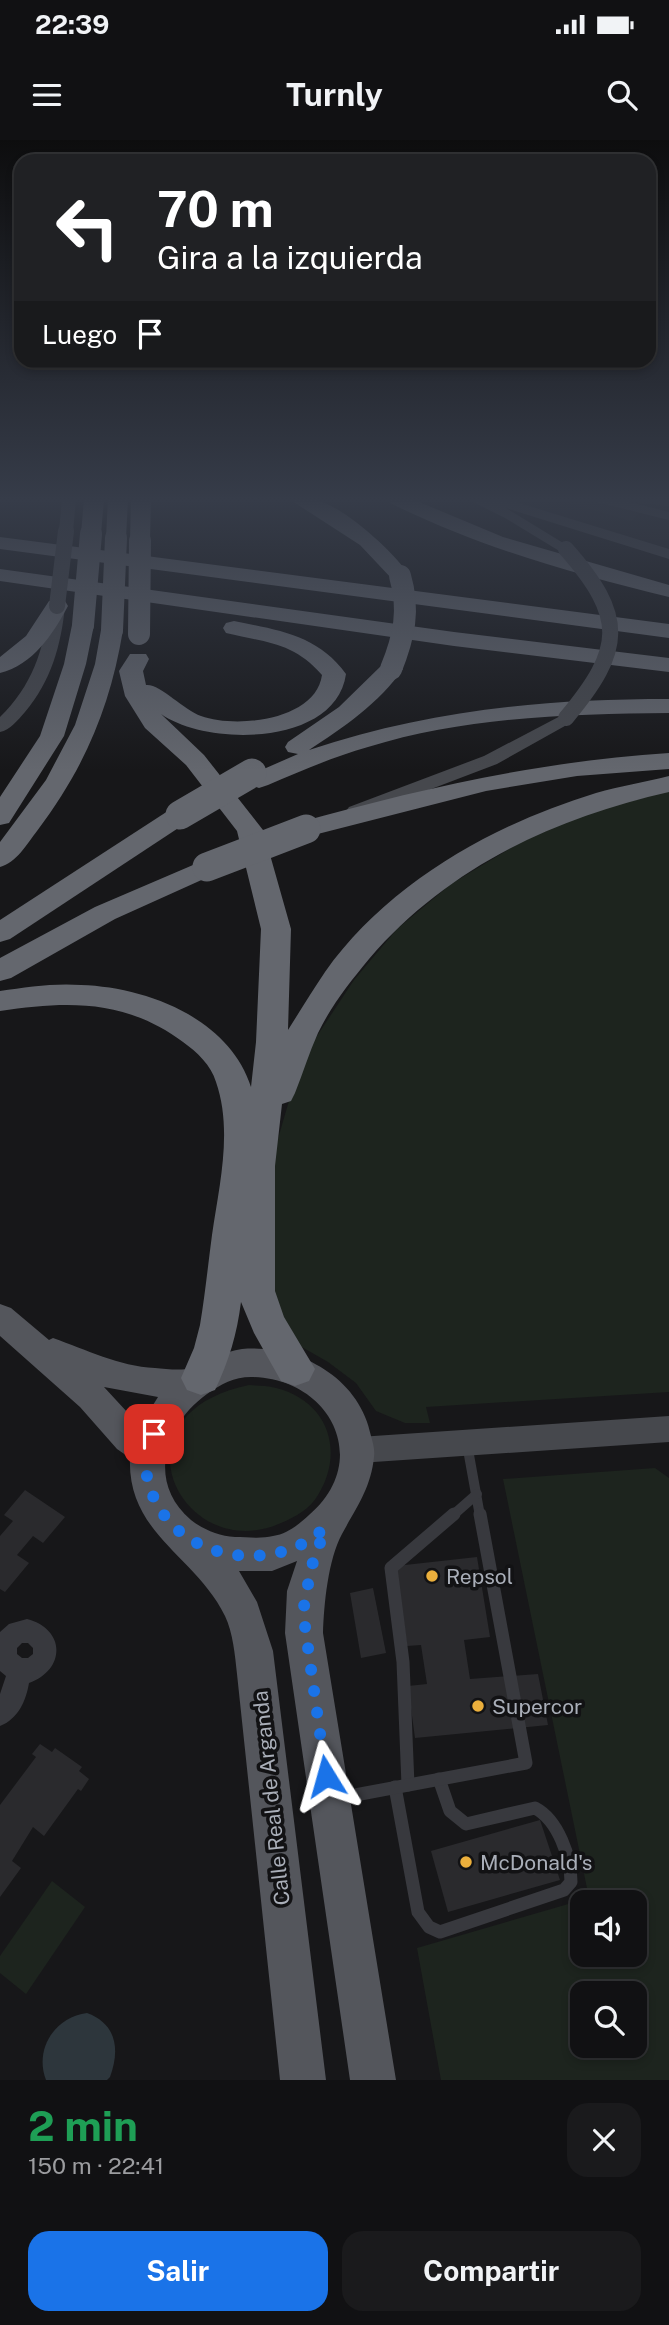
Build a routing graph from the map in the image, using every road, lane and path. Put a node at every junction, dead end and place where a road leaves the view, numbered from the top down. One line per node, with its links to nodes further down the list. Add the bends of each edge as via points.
1 (63, 590): 12 (street, bridge)
2 (86, 590): 25 (highway, bridge, via 75,664 52,736)
3 (103, 590): 17 (highway)
4 (114, 590): 27 (highway, bridge, via 107,666 86,734 38,816)
5 (139, 590): 16 (highway, bridge)
6 (244, 590): 15 (highway)
7 (340, 590): 14 (highway)
8 (405, 590): 23 (highway, bridge, via 408,616 404,639 391,669 337,722)
9 (600, 590): 26 (street, bridge, via 611,616 609,653 592,690 566,718 533,741 476,768)
10 (0, 593): 12 (highway)
11 (26, 600): 12 (highway)
12 (62, 605): 13 (highway); 18 (highway, via 40,638 19,657); 21 (street, via 54,644 37,684)
13 (173, 615): 16 (highway, via 282,638 315,653 334,674 331,690 316,707 286,721 249,728 205,726 159,703 147,688); 19 (highway)
14 (669, 631)
15 (669, 645)
16 (138, 646): 32 (highway, via 131,671 137,696 154,723 195,760 250,830 276,929 272,1042)
17 (669, 665)
18 (0, 666)
19 (669, 681)
20 (669, 706): 23 (highway, via 583,705 464,716 358,740)
21 (0, 727)
22 (669, 761): 26 (highway, via 568,769 493,782)
23 (255, 776): 29 (highway)
24 (669, 784): 32 (highway, via 583,807 519,832 465,861 389,920 342,970 307,1022 284,1074)
25 (0, 817)
26 (306, 829): 28 (highway, bridge)
27 (0, 859)
28 (207, 867): 30 (highway, via 105,913)
29 (0, 933)
30 (0, 971)
31 (0, 1001): 36 (highway, via 61,993 143,1005 181,1022 212,1048 234,1083 241,1119 239,1168 216,1340)
32 (258, 1167): 35 (highway, via 257,1291 267,1322)
33 (0, 1317): 34 (main road)
34 (32, 1342): 36 (main road, via 119,1379 160,1385); 39 (main road, via 92,1396 128,1438)
35 (295, 1369): 36 (main road, via 234,1364); 40 (main road, via 329,1390 350,1418)
36 (198, 1380): 39 (main road, via 161,1417)
37 (669, 1429): 38 (street)
38 (467, 1442): 40 (street); 41 (lane)
39 (147, 1450): 43 (main road, via 148,1489 169,1523)
40 (359, 1450): 42 (main road, via 347,1500)
41 (477, 1494): 47 (lane, via 526,1763); 48 (lane, via 391,1568 403,1662)
42 (325, 1529): 43 (main road, via 298,1546 270,1554 210,1550); 49 (main road, via 311,1568 303,1612)
43 (186, 1538): 50 (main road, Calle Real de Arganda, via 239,1599 248,1621)
44 (5, 1637): 45 (street, via 8,1665); 45 (street, via 29,1631 44,1640 45,1653 38,1665)
45 (19, 1671): 46 (street, via 15,1695)
46 (0, 1714)
47 (439, 1779): 48 (lane); 48 (lane, via 447,1808 466,1824 535,1808 543,1811 551,1818 571,1882 564,1890 440,1932 429,1927 418,1912)
48 (402, 1786): 49 (lane)
49 (329, 1800): 51 (main road)
50 (303, 2080)
51 (373, 2080)

